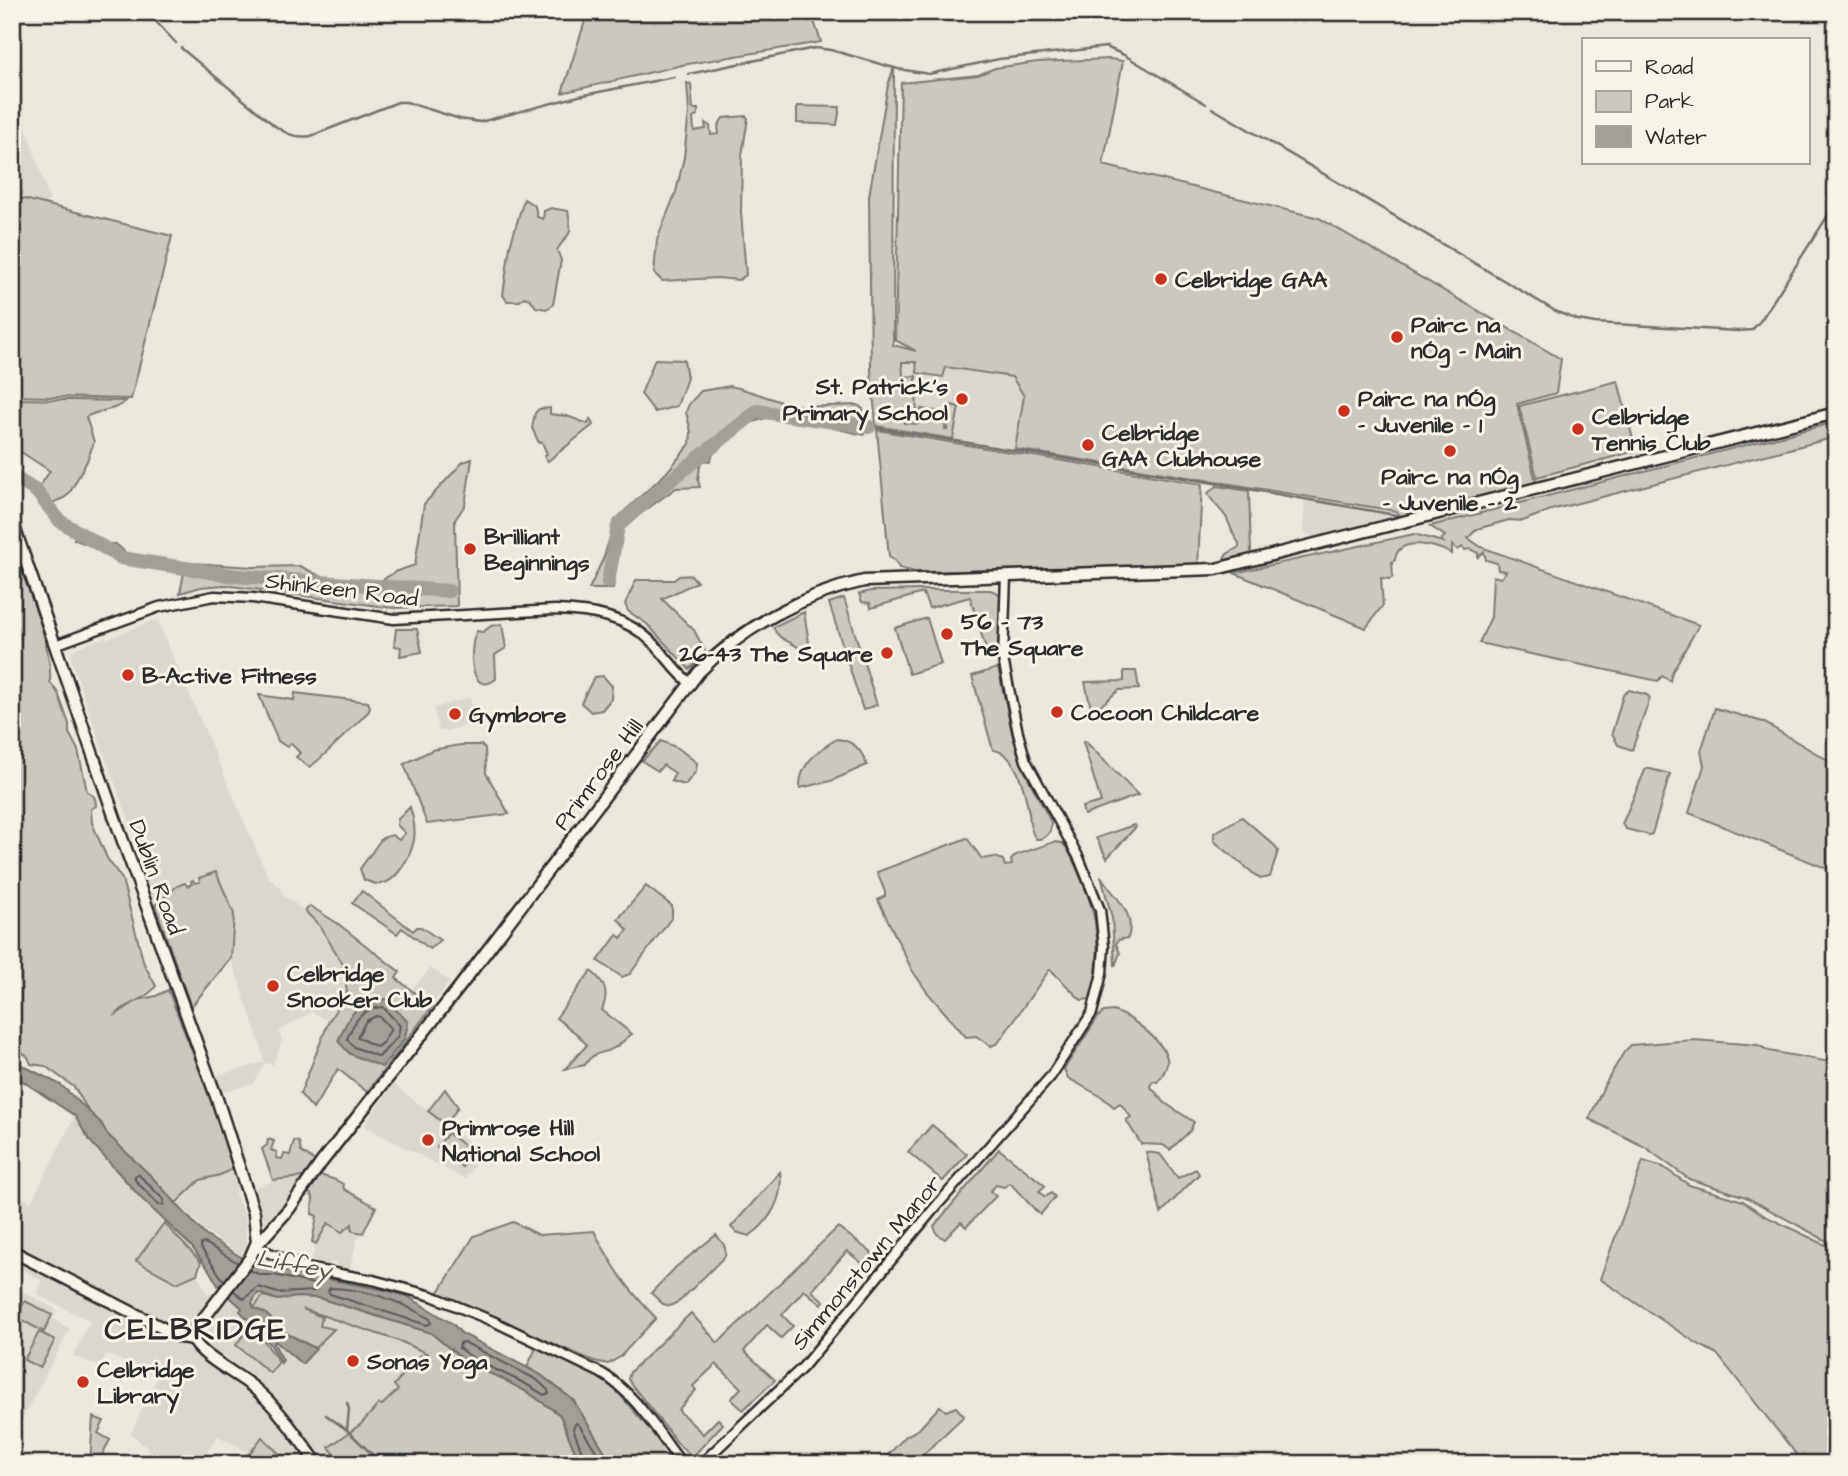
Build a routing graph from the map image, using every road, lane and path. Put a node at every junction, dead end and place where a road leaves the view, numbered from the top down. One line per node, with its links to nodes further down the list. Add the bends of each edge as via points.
1 (1836, 413): 3 (main road, Primrose Hill, via 1216,569)
2 (12, 522): 4 (main road, Dublin Road)
3 (1006, 576): 5 (main road, Primrose Hill, via 863,580 831,590 749,630 713,658); 11 (street, Simmonstown Manor, via 1003,659 1014,720 1026,761 1100,909 1102,973 1092,1013 1051,1076 803,1367)
4 (55, 645): 5 (street, Shinkeen Road, via 159,607 214,596 394,619 581,610 618,620 643,634); 6 (main road, Dublin Road, via 228,1132 254,1213)
5 (691, 684): 6 (main road, Primrose Hill)
6 (256, 1247): 8 (main road, Primrose Hill, via 197,1327); 10 (street, via 306,1268 424,1294 495,1322 613,1380)
7 (12, 1251): 8 (main road, via 180,1337)
8 (194, 1339): 9 (main road, via 200,1349 254,1387 278,1411)
9 (317, 1463)
10 (682, 1464)
11 (701, 1464)

